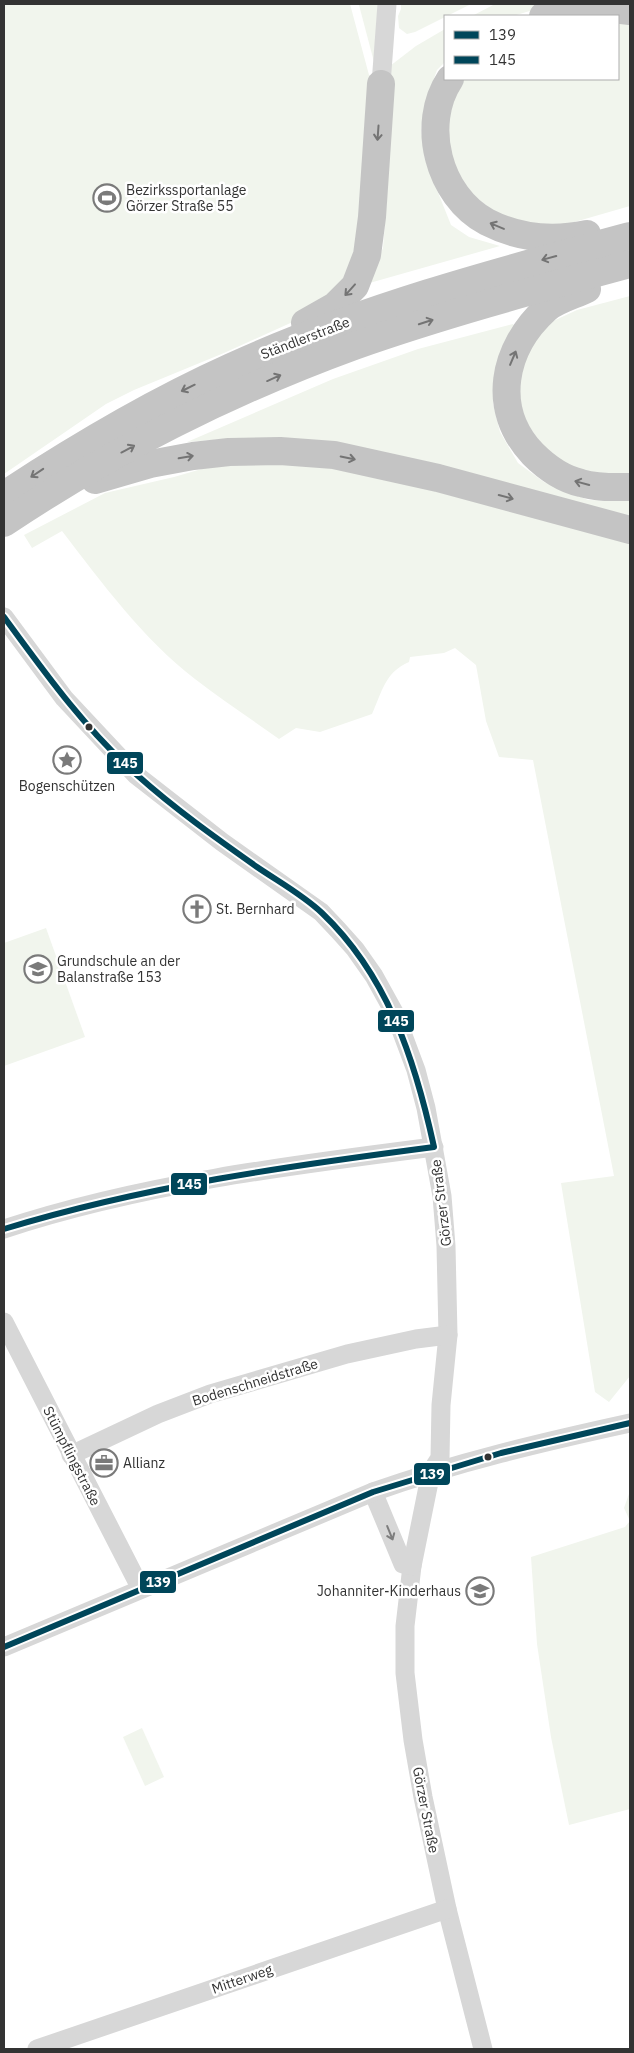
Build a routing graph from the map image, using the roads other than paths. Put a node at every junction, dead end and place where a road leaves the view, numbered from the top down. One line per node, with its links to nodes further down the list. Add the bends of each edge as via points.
1 (387, 4): 5 (street)
2 (630, 11): 3 (highway, via 601,7)
3 (547, 15)
4 (450, 80): 6 (highway, one-way to 4, via 568,238 513,233 485,221 464,203 447,180 438,154 435,118)
5 (381, 84): 10 (highway, one-way to 10, via 372,217 367,255 355,286 335,306 314,319 247,349)
6 (630, 224)
7 (630, 236): 10 (highway, Ständlerstraße, one-way to 10, via 427,294 327,328)
8 (630, 264): 12 (highway, Ständlerstraße, one-way to 8, via 166,429 305,365 427,322)
9 (630, 273): 11 (highway, one-way to 9, via 580,483 541,462 517,432 510,416 506,389 508,370 520,343 528,328 548,308)
10 (232, 366): 13 (highway, Ständlerstraße, one-way to 13, via 108,428)
11 (630, 487)
12 (55, 491): 14 (highway, Ständlerstraße); 15 (highway, one-way to 15, via 150,464 193,456 280,450 334,455 438,478)
13 (4, 495)
14 (4, 524)
15 (630, 530)
16 (4, 617): 17 (street, Görzer Straße, via 64,698 136,775 320,912 355,949 374,976 403,1032 421,1087)
17 (434, 1148): 18 (street, via 166,1188 40,1217); 20 (street, Görzer Straße, via 445,1220)
18 (4, 1229)
19 (4, 1322): 22 (street, Stümpflingstraße)
20 (448, 1335): 22 (street, Bodenschneidstraße, via 347,1354 210,1394 158,1414); 23 (street, Görzer Straße, via 440,1458)
21 (630, 1423): 23 (street)
22 (71, 1455): 26 (street, Stümpflingstraße)
23 (431, 1472): 24 (street); 25 (street, Görzer Straße)
24 (373, 1492): 25 (street, one-way to 25, via 403,1564); 26 (street)
25 (412, 1566): 28 (street, Görzer Straße, via 405,1626 406,1679 423,1797)
26 (141, 1590): 27 (street)
27 (4, 1647)
28 (447, 1909): 29 (street, Mitterweg); 30 (street, Görzer Straße)
29 (37, 2049)
30 (483, 2049)

